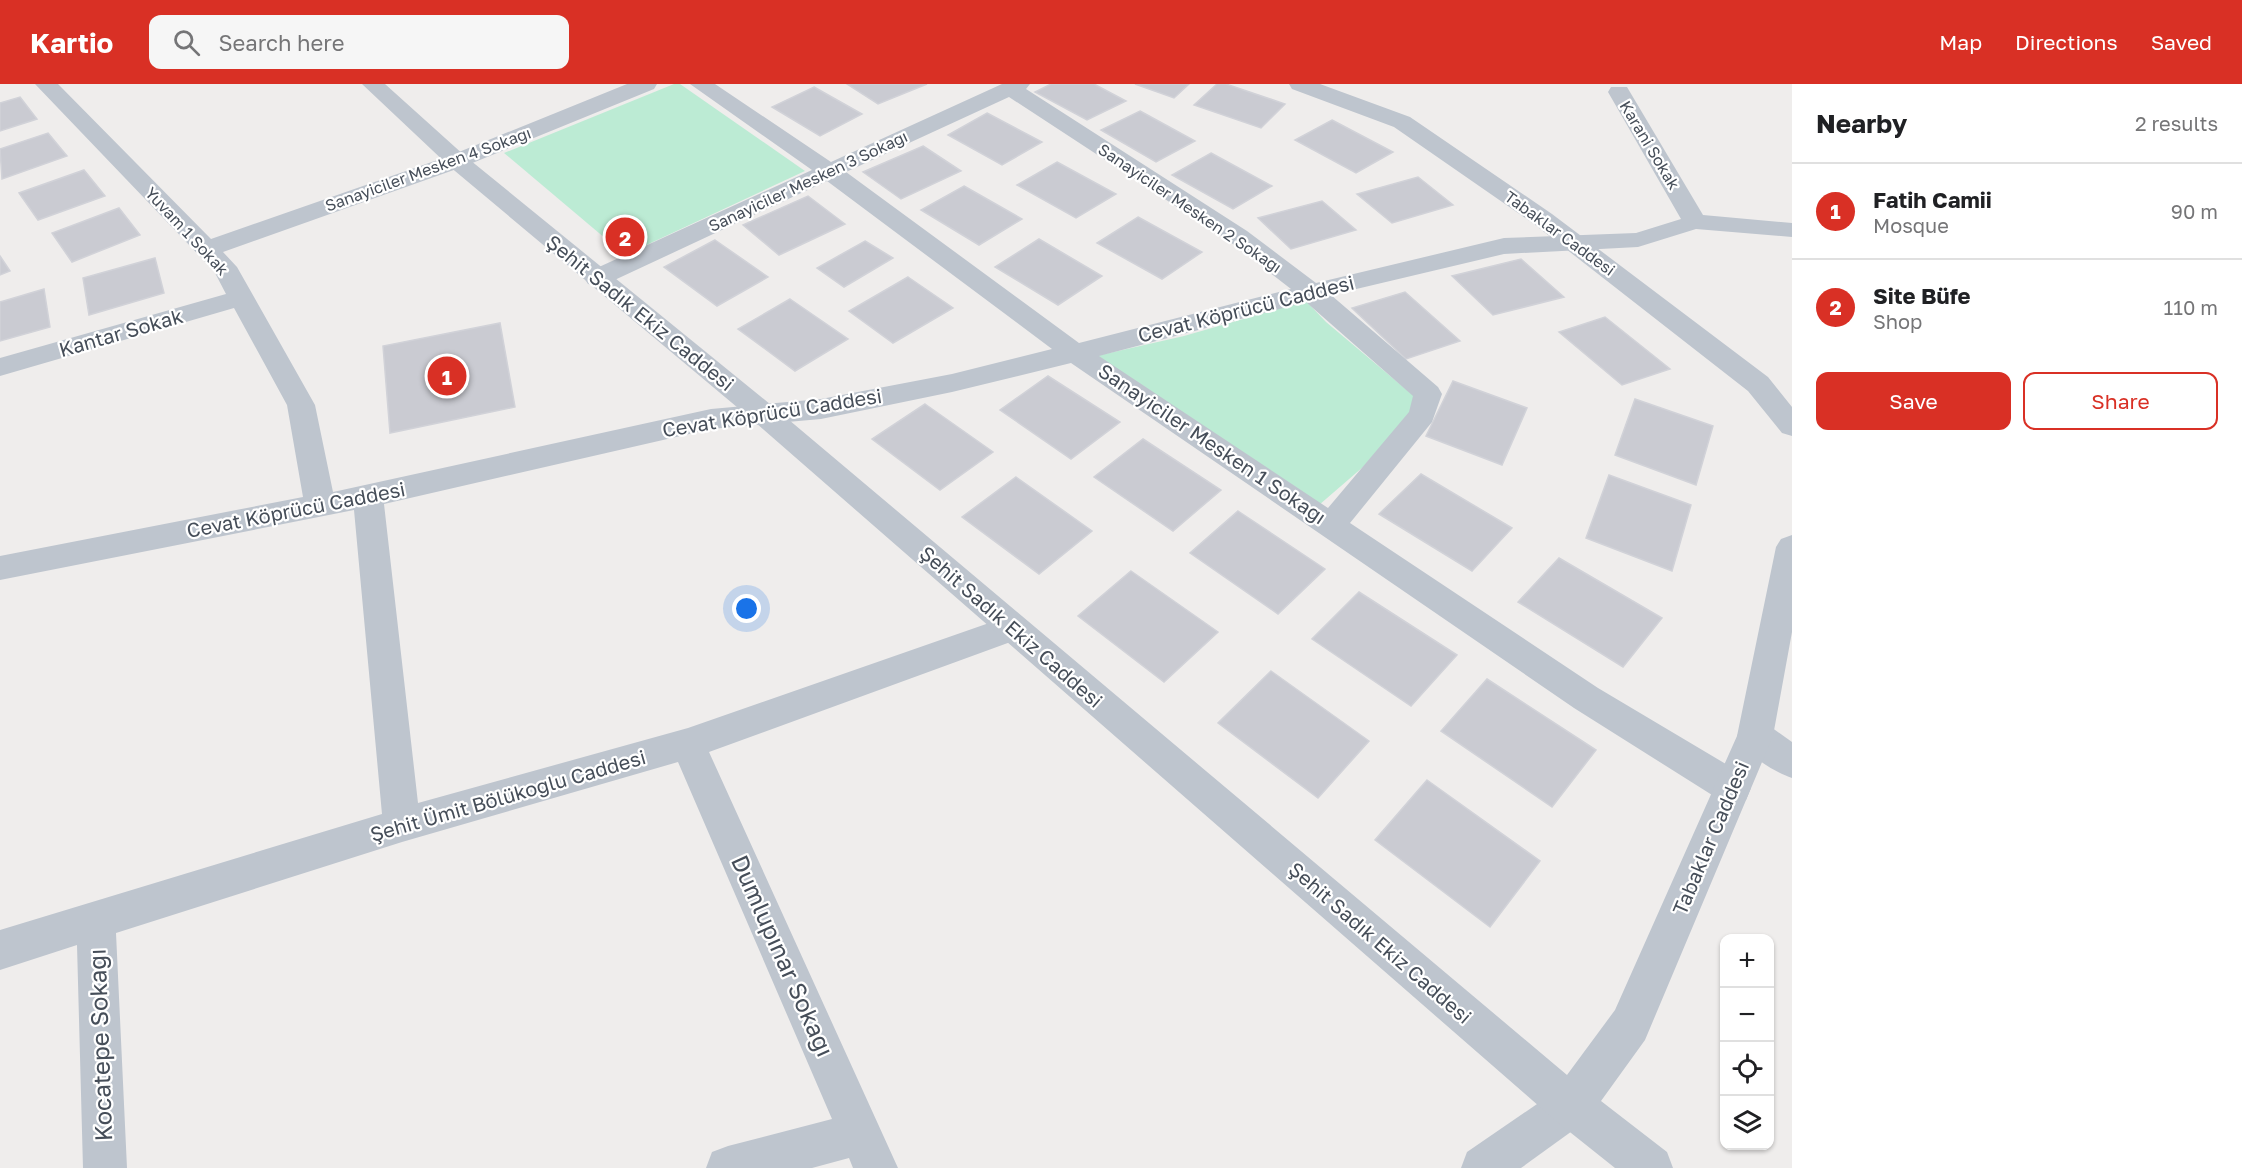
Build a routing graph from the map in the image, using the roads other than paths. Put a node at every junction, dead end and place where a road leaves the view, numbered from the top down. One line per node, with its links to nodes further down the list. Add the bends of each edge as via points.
1 (46, 84): 13 (street, Yuvam 1 Sokak)
2 (373, 84): 8 (street, Şehit Sadık Ekiz Caddesi)
3 (646, 84): 8 (street, Sanayiciler Mesken 4 Sokağı)
4 (701, 84): 9 (street, Sanayiciler Mesken 1 Sokağı)
5 (1300, 84): 12 (street, Tabaklar Caddesi, via 1402,122)
6 (1596, 84): 10 (street, Karani Sokak, via 1627,89)
7 (1015, 87): 9 (street, Sanayiciler Mesken 3 Sokağı); 15 (street, Sanayiciler Mesken 2 Sokağı, via 1238,236)
8 (457, 161): 13 (street, Sanayiciler Mesken 4 Sokağı); 14 (street, Şehit Sadık Ekiz Caddesi)
9 (829, 171): 14 (street, Sanayiciler Mesken 3 Sokağı); 17 (street, Sanayiciler Mesken 1 Sokağı)
10 (1695, 222): 11 (street); 12 (street, Cevat Köprücü Caddesi, via 1638,240)
11 (1792, 230)
12 (1576, 243): 15 (street, Cevat Köprücü Caddesi, via 1504,246); 20 (street, Tabaklar Caddesi, via 1758,384)
13 (207, 249): 16 (street, Yuvam 1 Sokak, via 224,267)
14 (597, 278): 19 (street, Şehit Sadık Ekiz Caddesi)
15 (1311, 292): 17 (street, Cevat Köprücü Caddesi); 23 (street, Sanayiciler Mesken 2 Sokağı, via 1428,394 1422,415)
16 (241, 298): 18 (street, Kantar Sokak); 22 (street, Yuvam 1 Sokak, via 301,405)
17 (1074, 352): 19 (street, Cevat Köprücü Caddesi, via 952,382 821,409); 23 (street, Sanayiciler Mesken 1 Sokağı)
18 (0, 368)
19 (766, 416): 21 (street, Cevat Köprücü Caddesi, via 711,419); 26 (street, Şehit Sadık Ekiz Caddesi)
20 (1792, 426)
21 (368, 496): 22 (street, Cevat Köprücü Caddesi); 31 (street)
22 (320, 506): 25 (street, Cevat Köprücü Caddesi)
23 (1332, 524): 30 (street, Sanayiciler Mesken 1 Sokağı, via 1586,698)
24 (1792, 547): 27 (street, Tabaklar Caddesi)
25 (0, 568)
26 (1011, 628): 28 (street, Şehit Ümit Bölükoğlu Caddesi); 34 (street, Şehit Sadık Ekiz Caddesi)
27 (1755, 736): 29 (street); 30 (street, Tabaklar Caddesi)
28 (688, 744): 31 (street, Şehit Ümit Bölükoğlu Caddesi); 35 (street, Dumlupınar Sokağı)
29 (1792, 762)
30 (1733, 788): 34 (street, Tabaklar Caddesi, via 1630,1025)
31 (402, 825): 32 (street, Şehit Ümit Bölükoğlu Caddesi)
32 (96, 921): 33 (street, Şehit Ümit Bölükoğlu Caddesi); 36 (street, Kocatepe Sokağı)
33 (0, 950)
34 (1571, 1106): 38 (street, Tabaklar Caddesi); 39 (street, Şehit Sadık Ekiz Caddesi)
35 (868, 1151): 37 (street)
36 (105, 1168)
37 (728, 1168)
38 (1483, 1168)
39 (1651, 1168)

